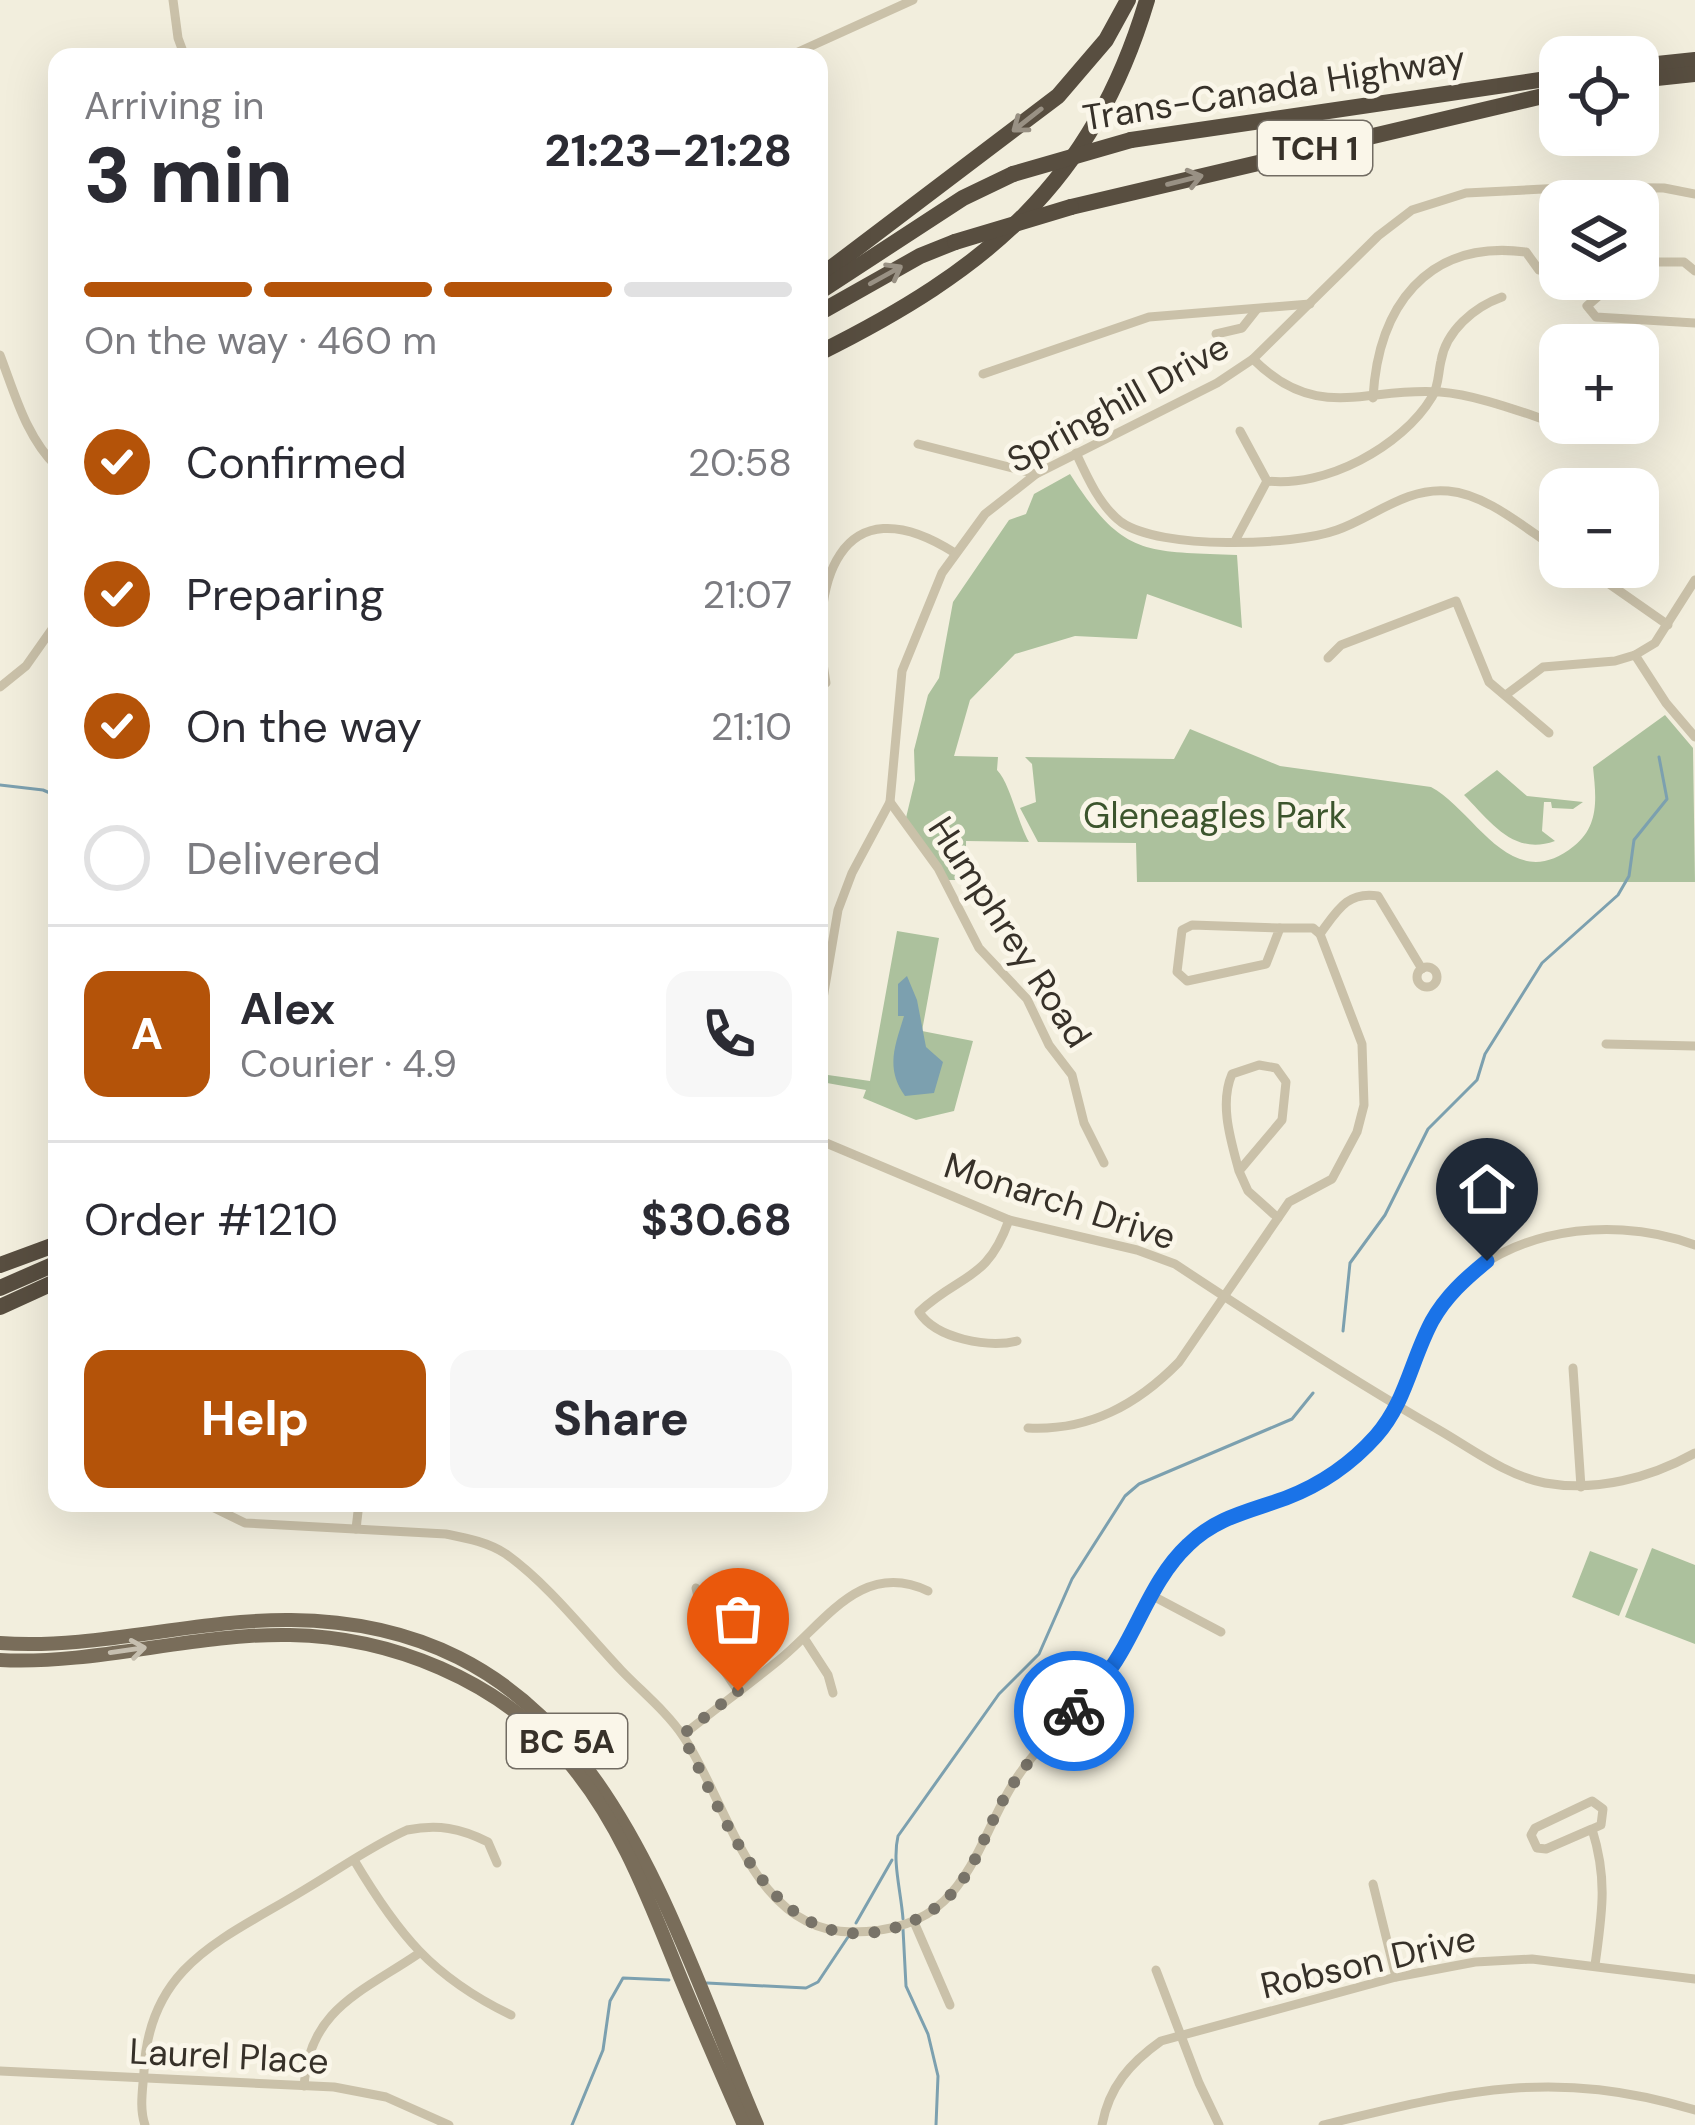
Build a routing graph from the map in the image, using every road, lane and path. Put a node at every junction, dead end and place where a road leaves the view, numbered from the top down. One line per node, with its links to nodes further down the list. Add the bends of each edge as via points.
1 (173, 0): 5 (street)
2 (913, 0): 6 (street)
3 (1127, 0): 16 (highway, one-way to 16, via 1106,40 1058,95)
4 (1147, 0): 26 (highway, via 1116,88 1040,202 939,286)
5 (182, 48)
6 (807, 48)
7 (1695, 60): 8 (highway)
8 (1659, 64)
9 (1695, 74): 10 (highway)
10 (1659, 78)
11 (1539, 80): 18 (highway, Trans-Canada Highway / TCH 1, bridge, via 1131,140 1013,174)
12 (1539, 97): 22 (highway, Trans-Canada Highway / TCH 1, one-way to 12, bridge, via 920,256 1071,207)
13 (1695, 194): 21 (street, Springhill Drive, via 1582,187 1440,199 1392,223)
14 (1659, 262): 17 (street, via 1684,262)
15 (1539, 270): 31 (street, via 1526,252 1492,251 1419,282 1385,327)
16 (828, 271)
17 (1695, 271)
18 (828, 286)
19 (1502, 297): 30 (street, via 1448,339)
20 (1594, 300): 24 (street, via 1587,306 1596,317)
21 (1312, 304): 23 (street); 28 (street, Springhill Drive)
22 (828, 309)
23 (1257, 309): 25 (street, via 1242,328); 29 (street, via 1149,317)
24 (1695, 323)
25 (1216, 334)
26 (828, 348)
27 (0, 355): 36 (street)
28 (1253, 359): 31 (street, via 1299,390); 35 (street, Springhill Drive)
29 (983, 374)
30 (1436, 392): 31 (street); 32 (street); 38 (street, via 1418,416 1346,469)
31 (1373, 398)
32 (1539, 420)
33 (1240, 431): 38 (street)
34 (918, 444): 37 (street)
35 (1076, 453): 37 (street, Springhill Drive); 40 (street, via 1120,521 1167,538)
36 (48, 458)
37 (1036, 474): 41 (street, Springhill Drive, via 985,514)
38 (1267, 481): 40 (street)
39 (1539, 538): 40 (street, via 1453,490 1409,495 1309,538)
40 (1235, 541)
41 (955, 553): 42 (street, via 905,531 879,530 851,541); 53 (street, Springhill Drive, via 902,671)
42 (828, 572)
43 (1695, 580): 45 (street)
44 (1616, 588): 45 (street)
45 (1668, 625): 47 (street)
46 (48, 635): 49 (street)
47 (1635, 655): 50 (street, via 1543,667); 52 (street)
48 (1328, 658): 50 (street, via 1341,645 1456,602 1489,682)
49 (0, 687)
50 (1507, 694): 51 (street)
51 (1549, 733)
52 (1695, 737)
53 (890, 802): 56 (street, Springhill Drive, via 851,873); 61 (street, Humphrey Road, via 938,868 979,948 1028,998 1072,1075)
54 (1280, 928): 54 (street, via 1192,925 1178,942 1177,971 1200,981 1266,964); 55 (street)
55 (1320, 934): 57 (street, via 1344,902 1360,893 1378,896); 63 (street, via 1362,1044 1365,1088 1357,1132 1332,1179 1289,1202)
56 (828, 969)
57 (1421, 969)
58 (1606, 1045): 59 (street)
59 (1695, 1046)
60 (828, 1144): 64 (street, Monarch Drive)
61 (1105, 1163)
62 (1239, 1171): 62 (street, via 1225,1089 1232,1074 1276,1068 1286,1082 1282,1120); 63 (street)
63 (1278, 1218): 71 (street)
64 (1009, 1220): 71 (street, Monarch Drive, via 1137,1250); 73 (street, via 987,1265 919,1312 968,1341)
65 (1695, 1244): 75 (street, via 1630,1230 1570,1232 1528,1240 1487,1261 1431,1322)
66 (48, 1252): 68 (highway)
67 (48, 1256): 70 (highway)
68 (0, 1261)
69 (48, 1285): 72 (highway)
70 (0, 1288)
71 (1222, 1296): 75 (street, Monarch Drive); 76 (street, via 1179,1362 1126,1406 1095,1420)
72 (0, 1307)
73 (1017, 1341)
74 (1574, 1369): 78 (street)
75 (1398, 1407): 78 (street, Monarch Drive, via 1508,1470); 84 (street, via 1349,1463 1320,1482 1215,1524 1188,1544)
76 (1028, 1428)
77 (1695, 1453): 78 (street, via 1627,1480)
78 (1581, 1487)
79 (222, 1512): 81 (street, via 245,1523)
80 (357, 1512): 81 (street)
81 (356, 1529): 91 (street, via 446,1534 505,1553)
82 (696, 1588): 89 (street, via 711,1651)
83 (928, 1591): 86 (street, via 908,1581 872,1586 843,1599)
84 (1150, 1594): 85 (street); 96 (street, via 1105,1677 1014,1781 964,1878)
85 (1222, 1632)
86 (804, 1638): 89 (street); 90 (street)
87 (0, 1643): 112 (main road, BC 5A, via 231,1622 333,1622 416,1641 496,1681 574,1749 625,1822)
88 (0, 1660): 111 (main road, BC 5A, one-way to 111, via 288,1635 372,1644 460,1677 542,1734 597,1801 651,1904)
89 (738, 1691): 91 (street)
90 (833, 1693)
91 (682, 1735): 96 (street, via 777,1900 846,1933)
92 (1592, 1829): 92 (street, via 1546,1849 1532,1842 1535,1828 1592,1801 1604,1816); 98 (street, via 1605,1892)
93 (354, 1860): 94 (street, via 428,1826 488,1842); 97 (street); 106 (street, via 206,1949 171,1980 152,2017)
94 (497, 1863)
95 (1373, 1884): 100 (street)
96 (914, 1922): 102 (street)
97 (418, 1954): 103 (street); 107 (street, via 328,2016 308,2050)
98 (1595, 1965): 100 (street, Robson Drive, via 1475,1962); 101 (street, Robson Drive)
99 (1156, 1970): 104 (street)
100 (1396, 1977): 104 (street, Robson Drive)
101 (1695, 1979)
102 (950, 2005)
103 (511, 2015)
104 (1180, 2034): 113 (street, Robson Drive, via 1138,2057 1106,2104); 114 (street)
105 (0, 2071): 106 (street, Laurel Place)
106 (143, 2079): 107 (street, Laurel Place); 109 (street)
107 (304, 2086): 110 (street, Laurel Place, via 386,2097)
108 (1695, 2110): 115 (street, via 1576,2086 1519,2085)
109 (141, 2122)
110 (449, 2125)
111 (743, 2125)
112 (758, 2125)
113 (1102, 2125)
114 (1219, 2125)
115 (1323, 2125)

